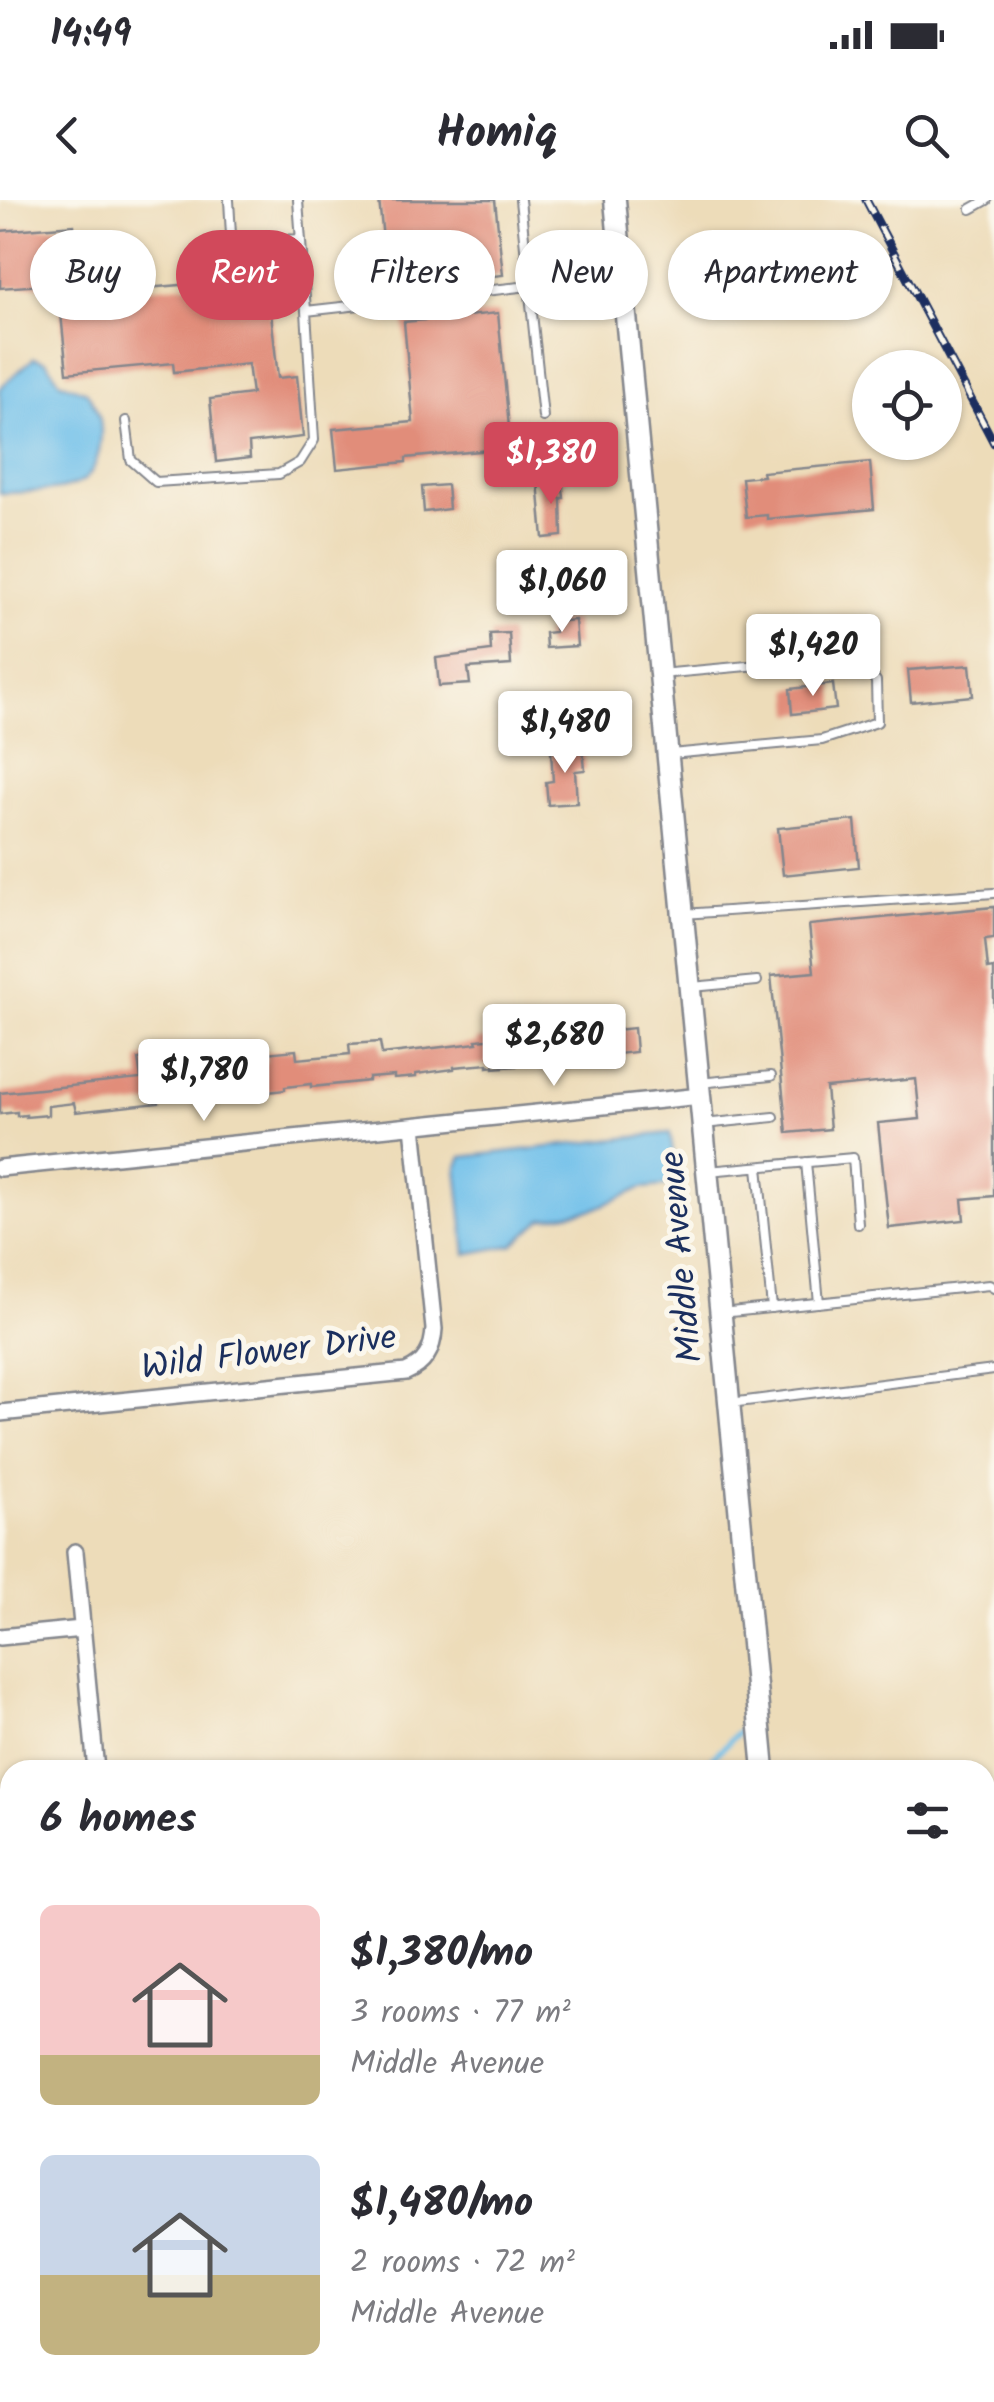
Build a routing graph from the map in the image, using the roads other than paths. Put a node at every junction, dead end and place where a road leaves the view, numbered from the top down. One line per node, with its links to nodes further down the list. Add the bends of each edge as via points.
1 (229, 200): 7 (lane)
2 (298, 200): 8 (lane)
3 (520, 200): 9 (lane)
4 (615, 200): 10 (street, Middle Avenue)
5 (986, 200): 6 (lane)
6 (971, 208)
7 (231, 230)
8 (300, 230)
9 (523, 230)
10 (618, 230)
11 (515, 288): 12 (lane)
12 (314, 310)
13 (307, 320): 17 (lane, via 314,440 300,462 279,474 156,482 131,460)
14 (533, 320): 16 (lane)
15 (626, 320): 18 (street, Middle Avenue)
16 (543, 418)
17 (126, 422)
18 (660, 674): 19 (street, Middle Avenue); 19 (lane, via 857,656 876,681 877,722 822,740)
19 (668, 754): 21 (street, Middle Avenue)
20 (994, 892): 21 (lane)
21 (684, 914): 23 (street, Middle Avenue)
22 (757, 981): 23 (lane)
23 (690, 988): 25 (street, Middle Avenue)
24 (771, 1076): 25 (lane)
25 (700, 1090): 27 (street, Middle Avenue); 28 (street)
26 (774, 1117): 27 (lane)
27 (703, 1124): 32 (street, Middle Avenue)
28 (413, 1126): 31 (street); 40 (street, Wild Flower Drive, via 434,1329 430,1351 414,1369)
29 (806, 1162): 30 (lane); 33 (lane, via 853,1158); 35 (lane)
30 (758, 1167): 32 (lane); 36 (lane)
31 (0, 1168)
32 (708, 1171): 37 (street, Middle Avenue)
33 (858, 1224)
34 (994, 1288): 35 (lane)
35 (819, 1303): 36 (lane)
36 (772, 1308): 37 (lane)
37 (721, 1313): 39 (street, Middle Avenue)
38 (994, 1370): 39 (lane)
39 (730, 1403): 45 (street, Middle Avenue)
40 (0, 1414)
41 (75, 1552): 42 (street)
42 (82, 1628): 43 (street); 44 (street)
43 (0, 1637)
44 (95, 1760)
45 (763, 1760)

